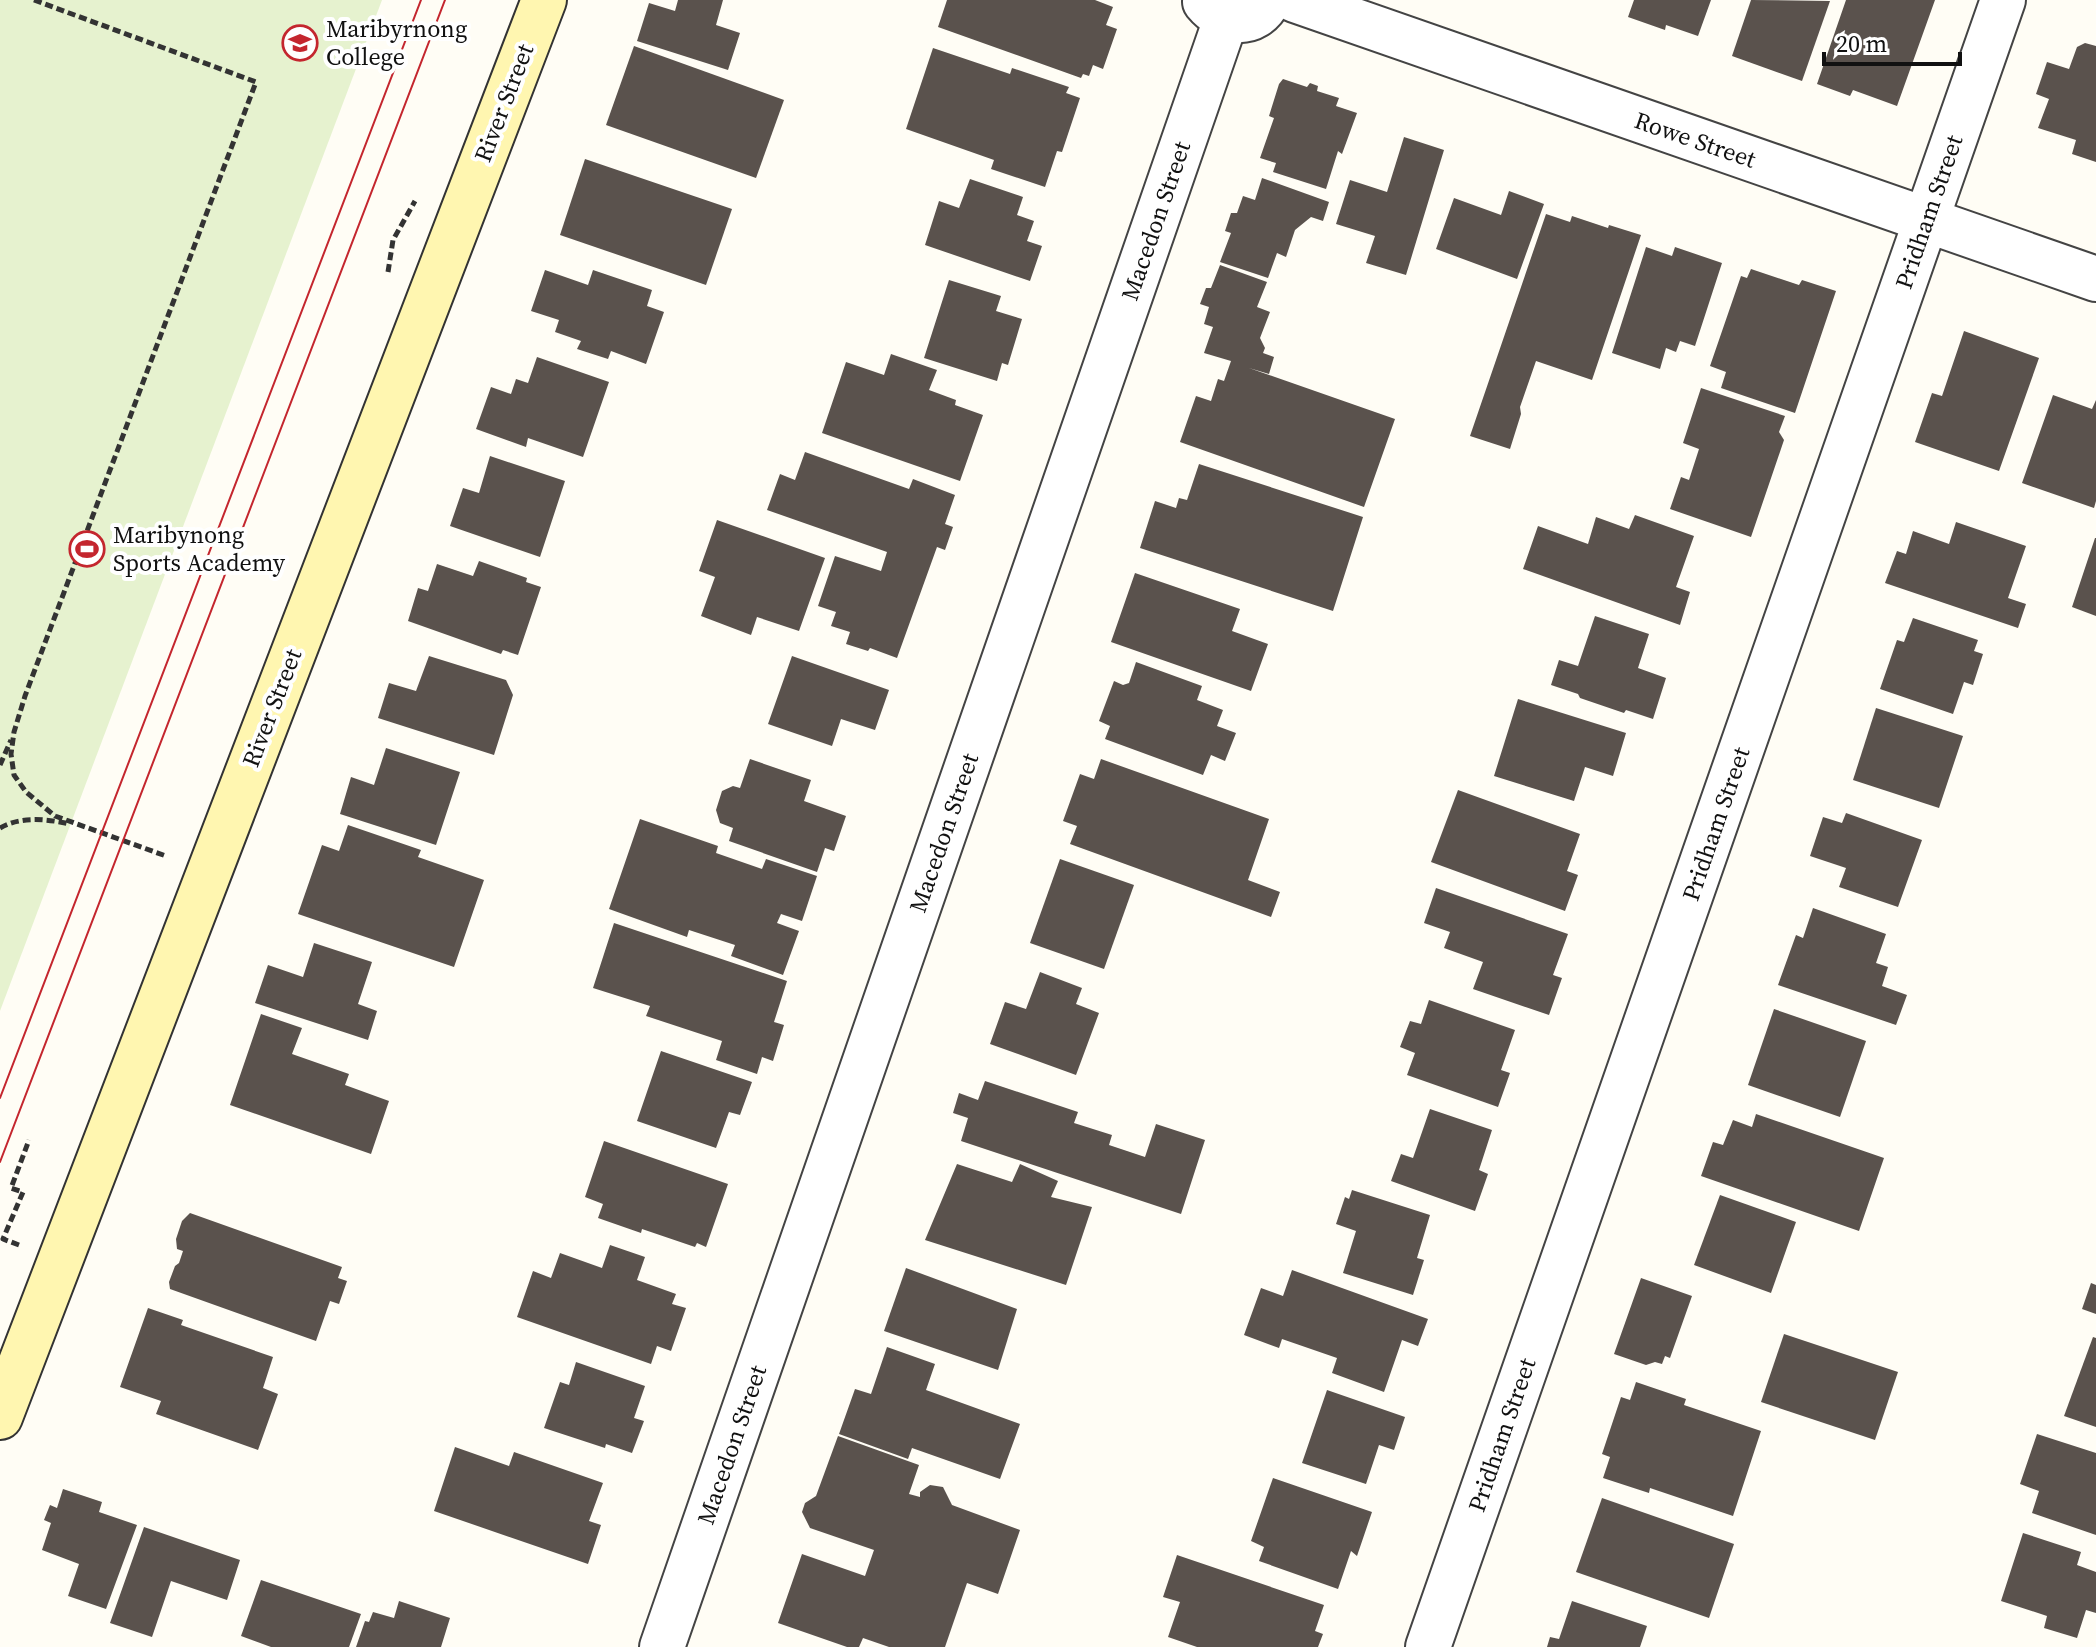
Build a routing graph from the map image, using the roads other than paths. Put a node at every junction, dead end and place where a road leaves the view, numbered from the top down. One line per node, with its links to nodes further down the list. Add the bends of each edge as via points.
1 (544, 0): 8 (street, River Street)
2 (1269, 0): 5 (street, via 1255,16 1241,20)
3 (1295, 0): 6 (street, Rowe Street)
4 (2003, 0): 6 (street, Pridham Street)
5 (1215, 9): 9 (street, Macedon Street)
6 (1926, 221): 7 (street, Rowe Street); 10 (street, Pridham Street)
7 (2096, 279)
8 (0, 1417)
9 (662, 1647)
10 (1428, 1647)

